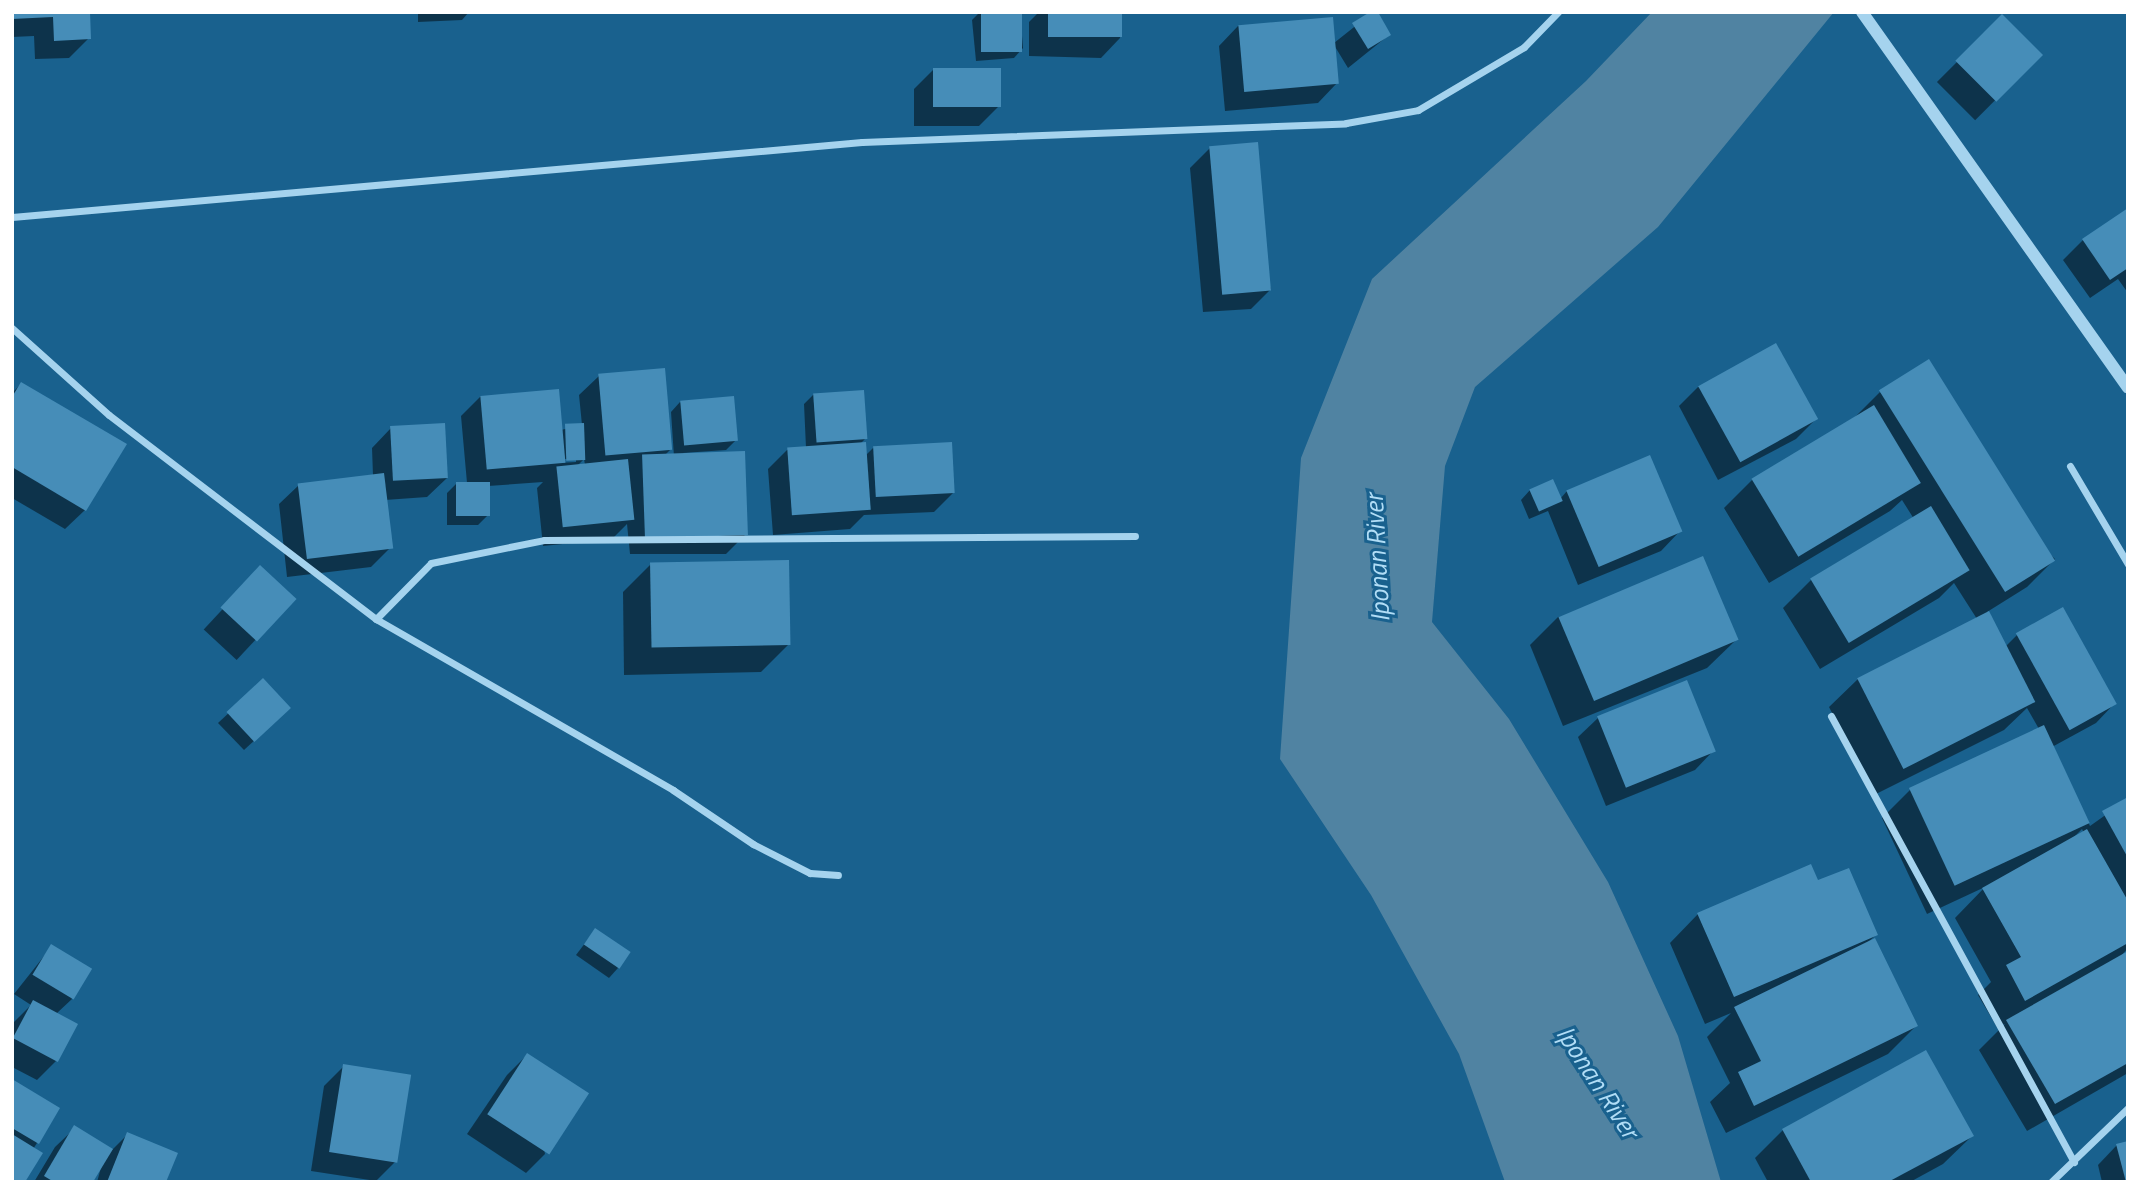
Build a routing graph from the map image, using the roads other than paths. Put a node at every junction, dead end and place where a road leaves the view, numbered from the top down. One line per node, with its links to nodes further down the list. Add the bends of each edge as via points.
1 (1558, 12): 3 (street, via 1524,47 1418,110 1346,122 862,142)
2 (1862, 12): 5 (street)
3 (12, 216)
4 (12, 328): 9 (street, via 109,415)
5 (2128, 387)
6 (2070, 466): 8 (street)
7 (1135, 536): 9 (street, via 544,540 431,563)
8 (2128, 564)
9 (376, 619): 11 (street, via 673,790 753,844 810,873)
10 (1831, 716): 13 (street)
11 (838, 875)
12 (2128, 1108): 13 (street)
13 (2074, 1162): 14 (street)
14 (2051, 1182)

